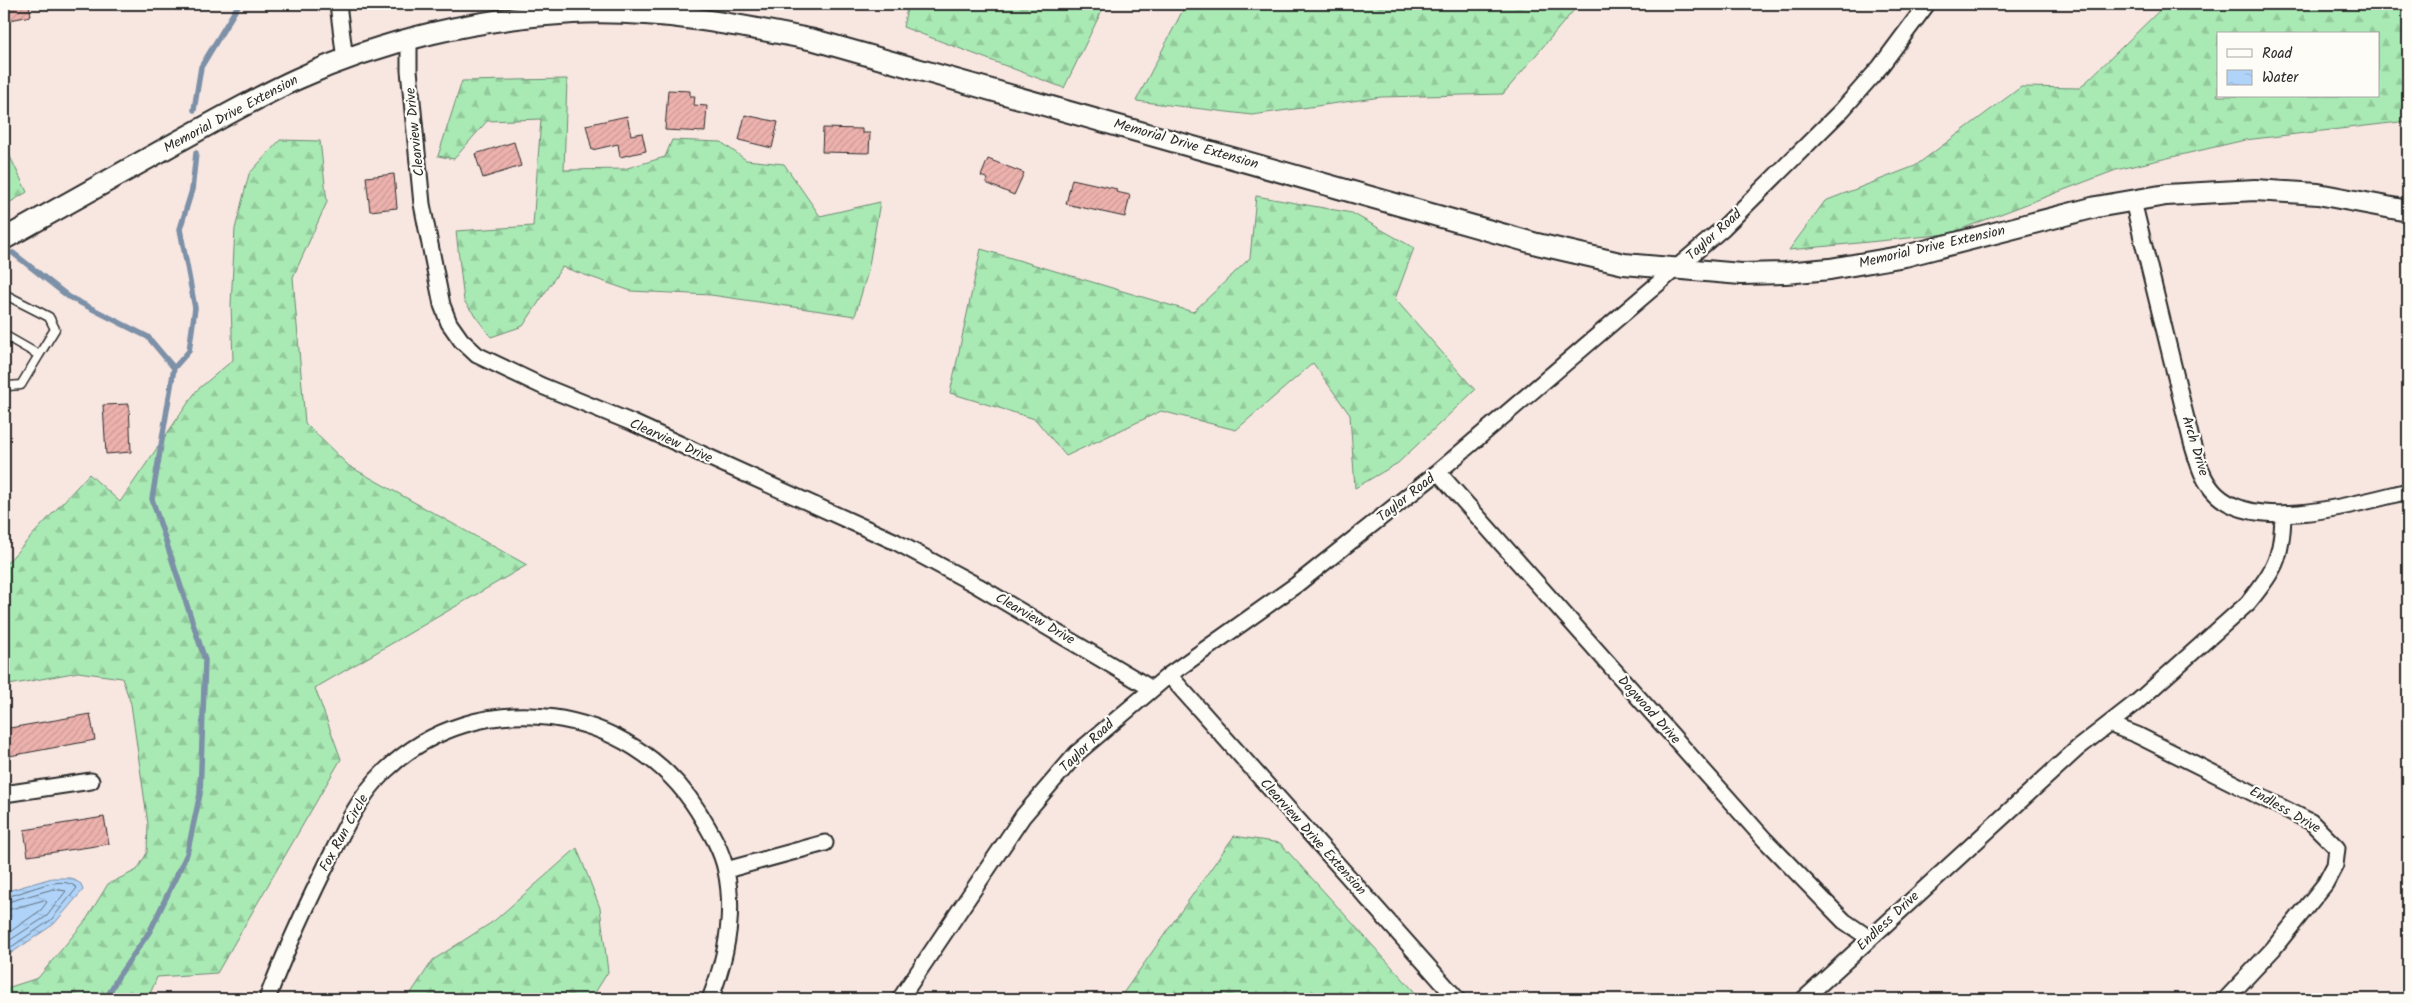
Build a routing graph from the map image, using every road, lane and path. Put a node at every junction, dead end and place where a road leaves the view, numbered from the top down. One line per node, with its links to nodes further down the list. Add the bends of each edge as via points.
1 (338, 4): 4 (street)
2 (1928, 4): 8 (street, Taylor Road, via 1842,110 1723,228)
3 (409, 40): 4 (street, Memorial Drive Extension); 8 (street, Memorial Drive Extension, via 485,22 575,13 648,14 753,28 874,56 1537,244 1624,264); 17 (street, Clearview Drive, via 422,204 442,305 449,323 477,355 896,542 978,586)
4 (345, 60): 7 (street, Memorial Drive Extension, via 298,78 243,105)
5 (2133, 201): 6 (street, Memorial Drive Extension, via 2193,192 2255,190 2318,194); 8 (street, Memorial Drive Extension, via 2096,207 1905,256 1830,268 1741,274); 15 (street, Arch Drive, via 2201,473 2226,502 2238,508)
6 (2408, 212)
7 (4, 239)
8 (1675, 269): 13 (street, Taylor Road)
9 (4, 294): 11 (lane, via 49,317 55,329)
10 (4, 335): 11 (lane)
11 (39, 355): 12 (lane, via 21,385 8,386)
12 (4, 383)
13 (1438, 472): 16 (street, Taylor Road, via 1296,585); 23 (street, Dogwood Drive, via 1765,840 1844,921)
14 (2408, 491): 15 (street, Arch Drive, via 2345,506)
15 (2283, 515): 18 (street, Endless Drive, via 2280,553 2261,588 2248,604)
16 (1169, 674): 17 (street, Taylor Road); 27 (street, Clearview Drive Extension)
17 (1152, 689): 26 (street, Taylor Road, via 1078,753 1044,789)
18 (2109, 724): 23 (street, Endless Drive, via 2078,748); 29 (street, Endless Drive, via 2311,822 2337,848 2335,865 2324,884 2273,949)
19 (90, 781): 20 (street)
20 (4, 794)
21 (825, 843): 22 (street)
22 (726, 870): 24 (street, Fox Run Circle, via 712,836 690,799 674,778 634,746 588,725 563,719 517,716 480,720 457,727 405,755 366,792 349,819 293,933); 25 (street, Fox Run Circle, via 728,938 720,975)
23 (1869, 938): 28 (street, Endless Drive)
24 (267, 999)
25 (710, 999)
26 (900, 999)
27 (1457, 999)
28 (1804, 999)
29 (2226, 999)

